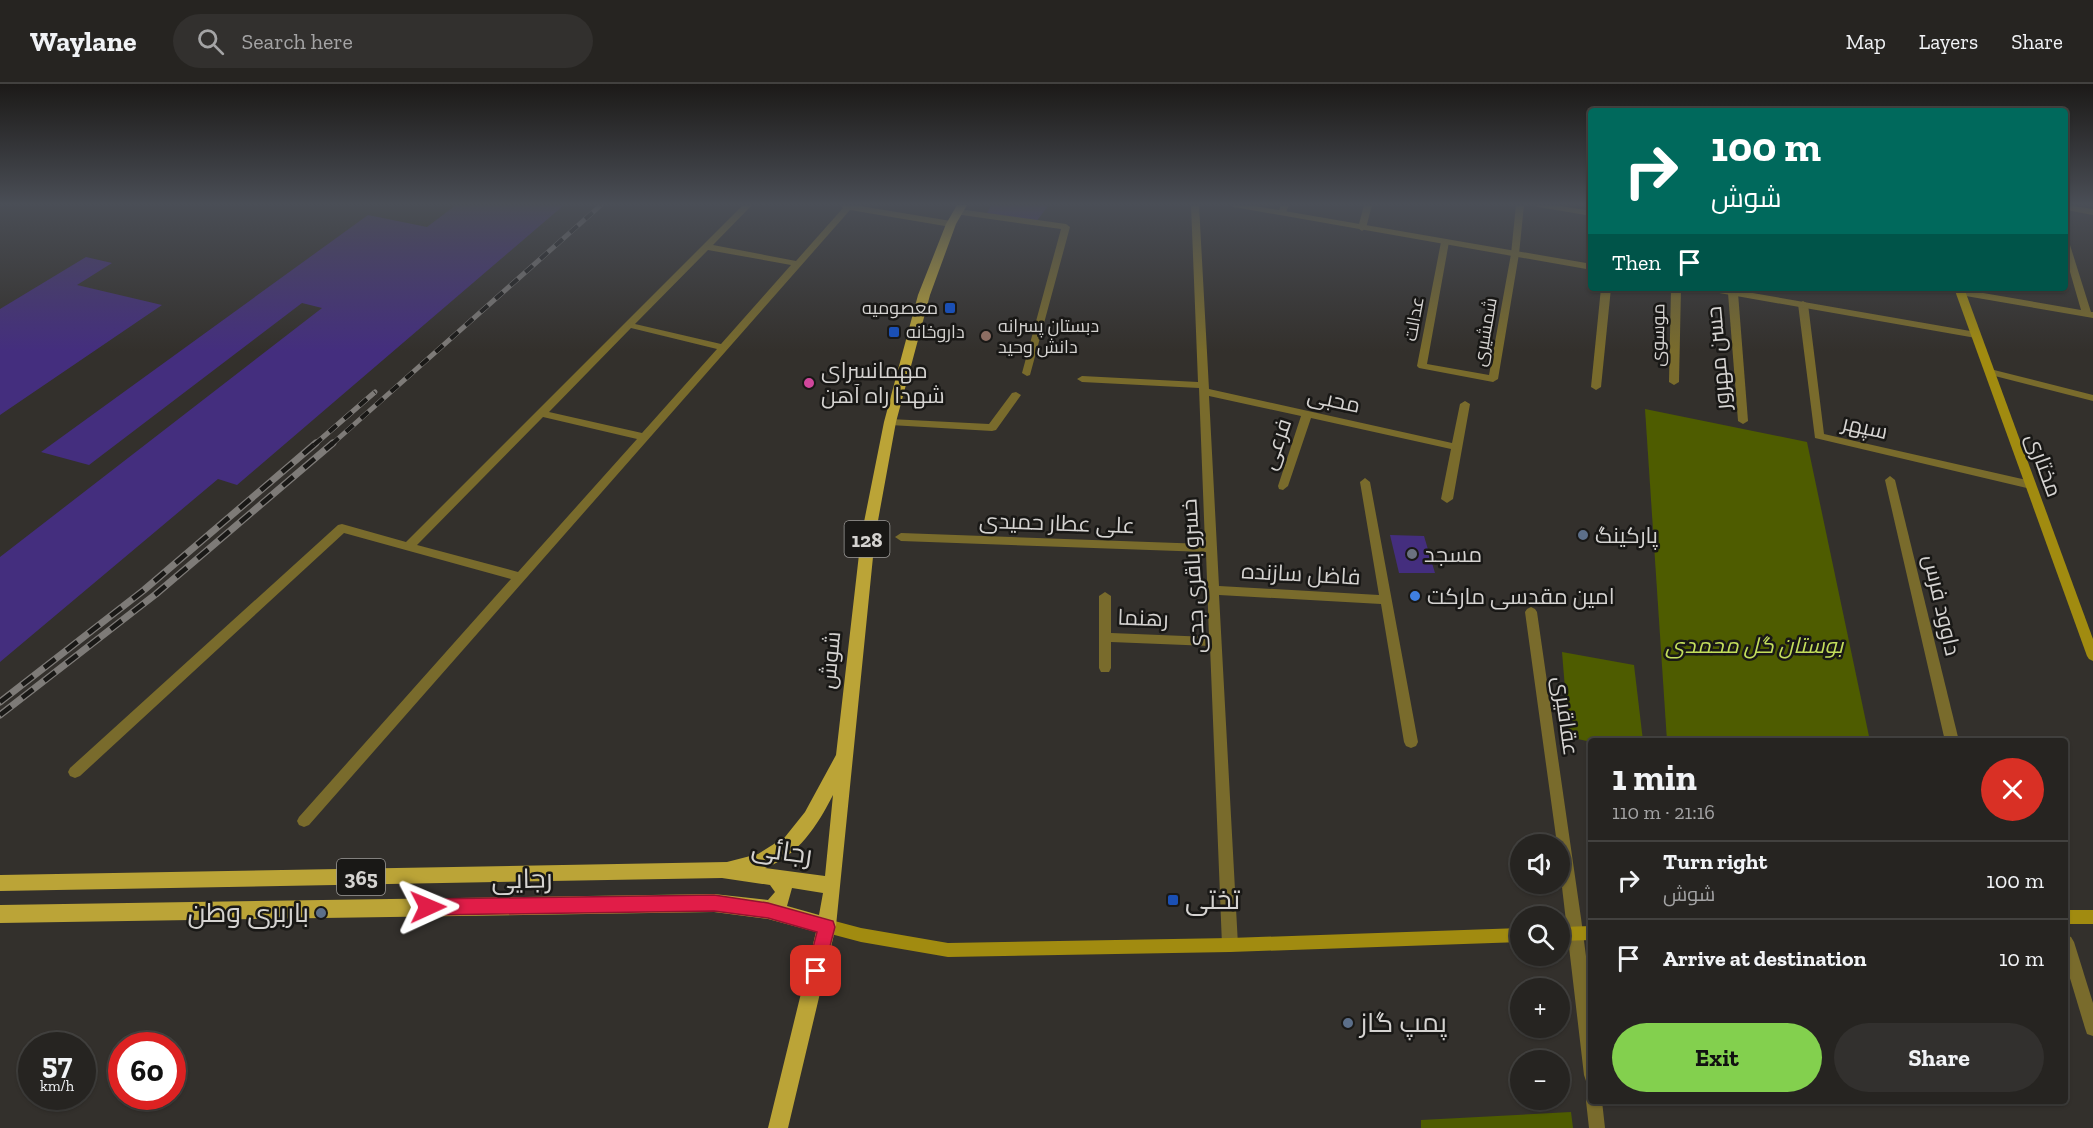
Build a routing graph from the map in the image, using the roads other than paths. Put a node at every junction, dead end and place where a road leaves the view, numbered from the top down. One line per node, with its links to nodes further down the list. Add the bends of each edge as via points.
1 (700, 254): 20 (street)
2 (743, 254): 10 (street)
3 (807, 254): 10 (street)
4 (941, 254): 36 (main road, شوش / 128, via 924,295)
5 (1059, 254): 25 (street)
6 (1197, 254): 29 (street, خسرو باقری جدی)
7 (1443, 254): 23 (street, عدالت)
8 (1515, 254): 11 (street); 23 (street, شمشیری, via 1493,379)
9 (2069, 254): 19 (street)
10 (798, 264): 22 (street)
11 (1588, 266)
12 (1606, 291): 28 (street)
13 (1676, 291): 27 (street, موسوی)
14 (1723, 291): 17 (street)
15 (1960, 291): 21 (main road, مختاری)
16 (1965, 291): 19 (street)
17 (1733, 293): 18 (street); 35 (street, حسن مهرور)
18 (1803, 304): 21 (street); 41 (street, سپهر, via 1819,436)
19 (2090, 315)
20 (629, 324): 22 (street); 33 (street)
21 (1976, 335): 24 (main road, مختاری)
22 (724, 348): 37 (street)
23 (1422, 366)
24 (1989, 372): 31 (street); 41 (main road, مختاری)
25 (1027, 373)
26 (1082, 379): 29 (street, محبی)
27 (1674, 382)
28 (1596, 387)
29 (1203, 388): 34 (street, محبی); 46 (street, خسرو باقری جدی)
30 (1016, 395): 36 (street, via 992,428)
31 (2093, 398)
32 (1466, 404): 38 (street)
33 (541, 413): 37 (street); 45 (street)
34 (1307, 414): 38 (street, محبی); 42 (street, فرعی)
35 (1743, 421)
36 (890, 422): 58 (main road, شوش / 128, via 868,537)
37 (644, 437): 47 (street)
38 (1457, 447): 43 (street)
39 (1890, 480): 56 (street, داوود فرس)
40 (1365, 482): 50 (street, فاضل سازنده)
41 (2031, 485): 54 (main road, مختاری)
42 (1283, 486)
43 (1447, 499)
44 (901, 537): 46 (street, علی عطار حمیدی)
45 (409, 546): 47 (street); 59 (street, via 342,528)
46 (1211, 548): 48 (street, خسرو باقری جدی)
47 (520, 577): 60 (street)
48 (1213, 590): 50 (street, فاضل سازنده); 53 (street, خسرو باقری جدی)
49 (1105, 596): 52 (street)
50 (1386, 600): 57 (street, فاضل سازنده)
51 (1531, 612): 70 (street, عقاقیری)
52 (1105, 637): 53 (street, رهنما); 55 (street)
53 (1216, 642): 72 (street, خسرو باقری جدی)
54 (2093, 656)
55 (1105, 668)
56 (1951, 738)
57 (1411, 742)
58 (844, 752): 61 (main road, 365, via 812,819 789,845 764,861); 64 (main road, شوش / 128)
59 (75, 772)
60 (304, 821)
61 (722, 870): 62 (main road, رجائی / 365); 63 (main road, رجایی / 365)
62 (774, 876): 64 (main road, رجائی / 365); 65 (main road, via 784,890 780,903)
63 (0, 884)
64 (833, 886): 69 (main road, شوش / 128)
65 (768, 910): 66 (main road, رجایی / 365, via 714,903); 69 (main road, رجایی / 365)
66 (0, 914)
67 (2093, 916): 68 (main road)
68 (2068, 917)
69 (827, 927): 72 (main road, via 948,950); 77 (main road, شوش / 128)
70 (1576, 933): 75 (street, عقاقیری)
71 (1510, 935): 72 (main road)
72 (1230, 945)
73 (2068, 948): 74 (street)
74 (2093, 1028)
75 (1588, 1039)
76 (1594, 1104): 78 (street)
77 (778, 1128)
78 (1597, 1128)

